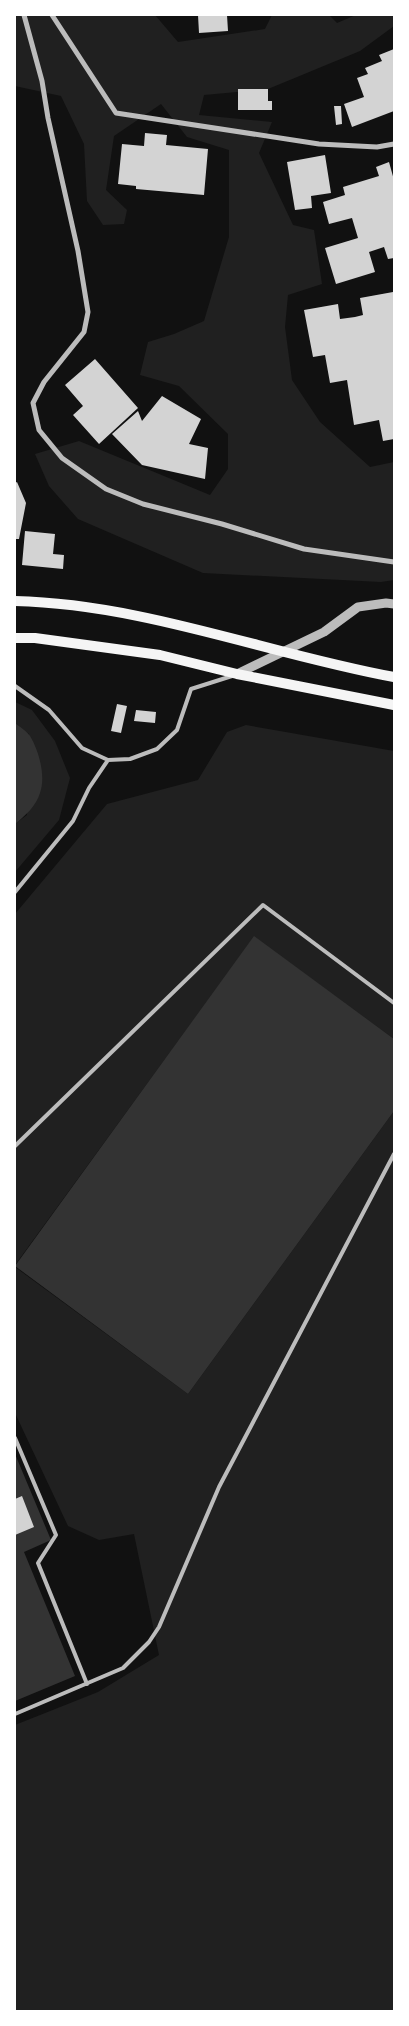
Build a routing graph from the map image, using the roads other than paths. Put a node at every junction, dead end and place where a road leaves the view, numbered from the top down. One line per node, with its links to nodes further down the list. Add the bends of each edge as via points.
1 (24, 15): 4 (street, via 42,81 88,312 84,332 44,382 33,403 39,430 62,458 98,484 143,504 304,549)
2 (52, 15): 3 (street, via 116,113 319,144 377,147)
3 (394, 144)
4 (394, 562)
5 (15, 601): 8 (main road, via 82,606 130,614)
6 (394, 604): 8 (street, via 358,607 324,632)
7 (15, 638): 9 (main road, via 160,655)
8 (282, 652): 9 (street); 10 (main road)
9 (237, 674): 12 (main road); 13 (lane, via 191,689 177,730 157,750 130,759)
10 (394, 677)
11 (15, 686): 13 (lane, via 49,710 82,748)
12 (394, 705)
13 (108, 760): 14 (lane, via 88,788 73,821)
14 (15, 892)
15 (394, 1003): 16 (lane, via 263,905)
16 (15, 1146)
17 (394, 1154): 19 (lane, via 220,1487 159,1627 123,1668)
18 (15, 1438): 19 (lane, via 56,1535 38,1563)
19 (87, 1684): 20 (lane)
20 (15, 1714)

